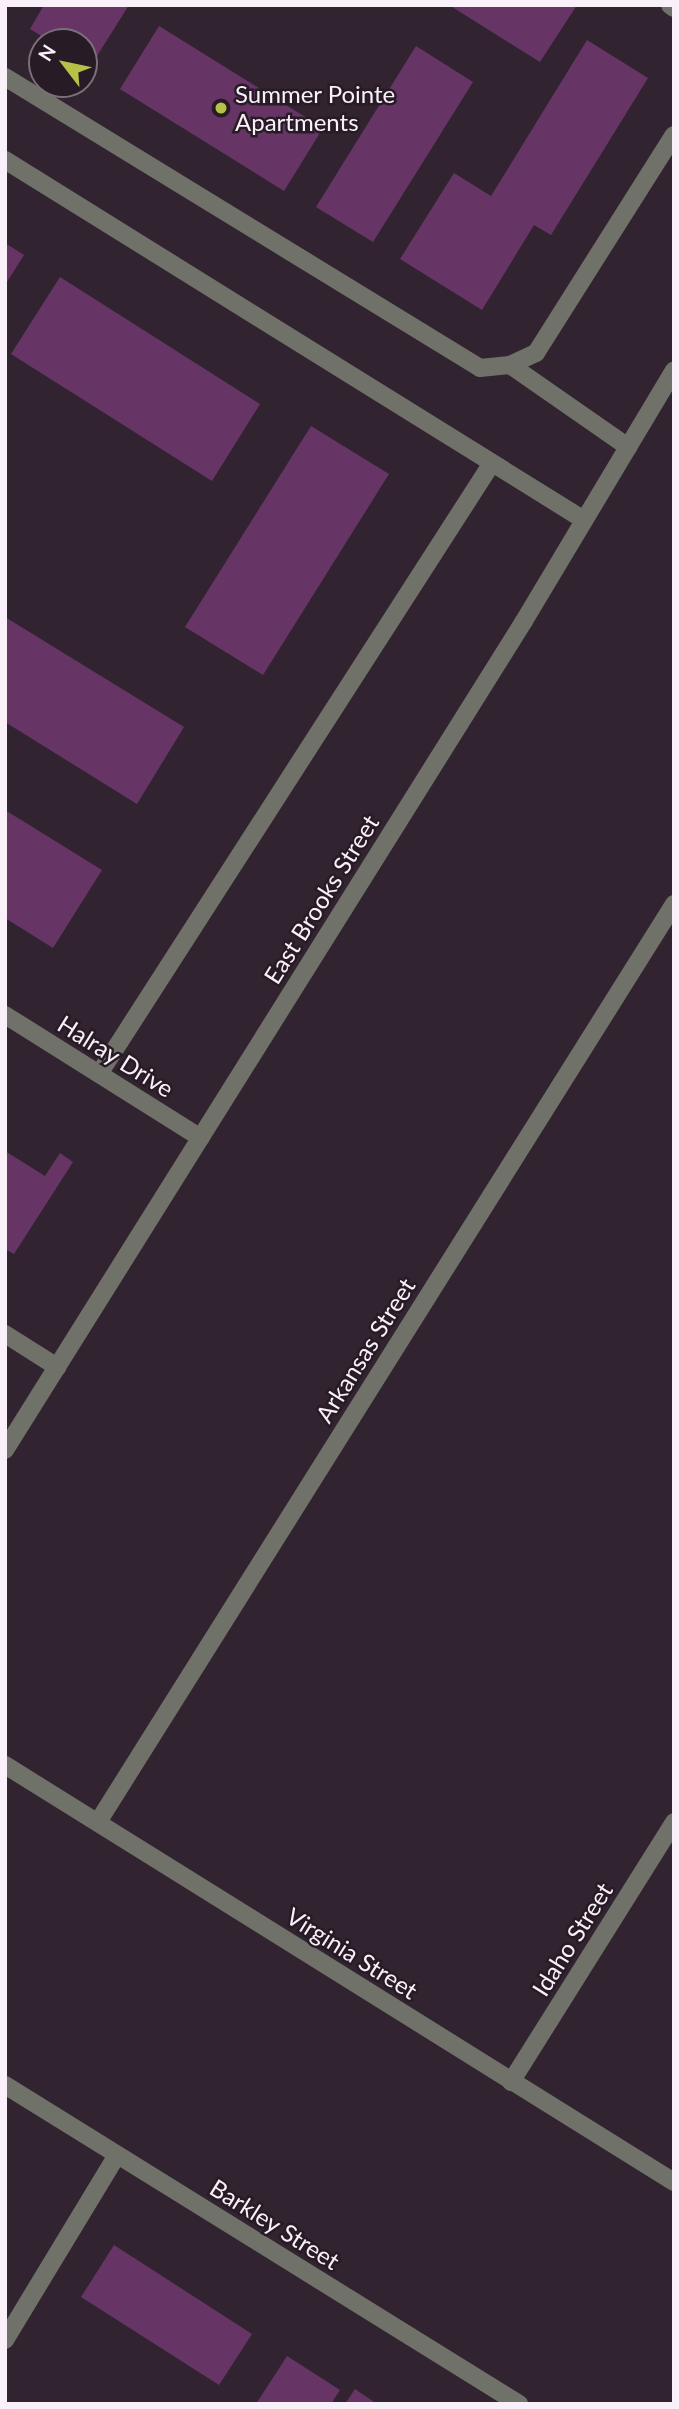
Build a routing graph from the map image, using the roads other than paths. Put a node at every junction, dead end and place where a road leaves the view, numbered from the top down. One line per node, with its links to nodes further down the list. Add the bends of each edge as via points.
1 (5, 78): 4 (street, via 453,356 480,368)
2 (674, 135): 4 (street, via 536,353)
3 (5, 160): 7 (street)
4 (510, 365): 6 (street)
5 (674, 370): 6 (street, East Brooks Street)
6 (628, 447): 8 (street, East Brooks Street)
7 (492, 463): 8 (street); 11 (street)
8 (583, 520): 12 (street, East Brooks Street)
9 (674, 904): 17 (street, Arkansas Street)
10 (5, 1015): 11 (street, Halray Drive)
11 (99, 1074): 12 (street, Halray Drive)
12 (201, 1138): 14 (street, East Brooks Street)
13 (5, 1334): 14 (street)
14 (58, 1367): 15 (street, East Brooks Street)
15 (7, 1444)
16 (5, 1765): 17 (street, Virginia Street)
17 (98, 1822): 19 (street, Virginia Street)
18 (674, 1822): 19 (street, Idaho Street)
19 (511, 2082): 22 (street, Virginia Street)
20 (5, 2085): 21 (street, Barkley Street)
21 (117, 2155): 23 (street); 24 (street, Barkley Street)
22 (674, 2182)
23 (5, 2340)
24 (519, 2404)

